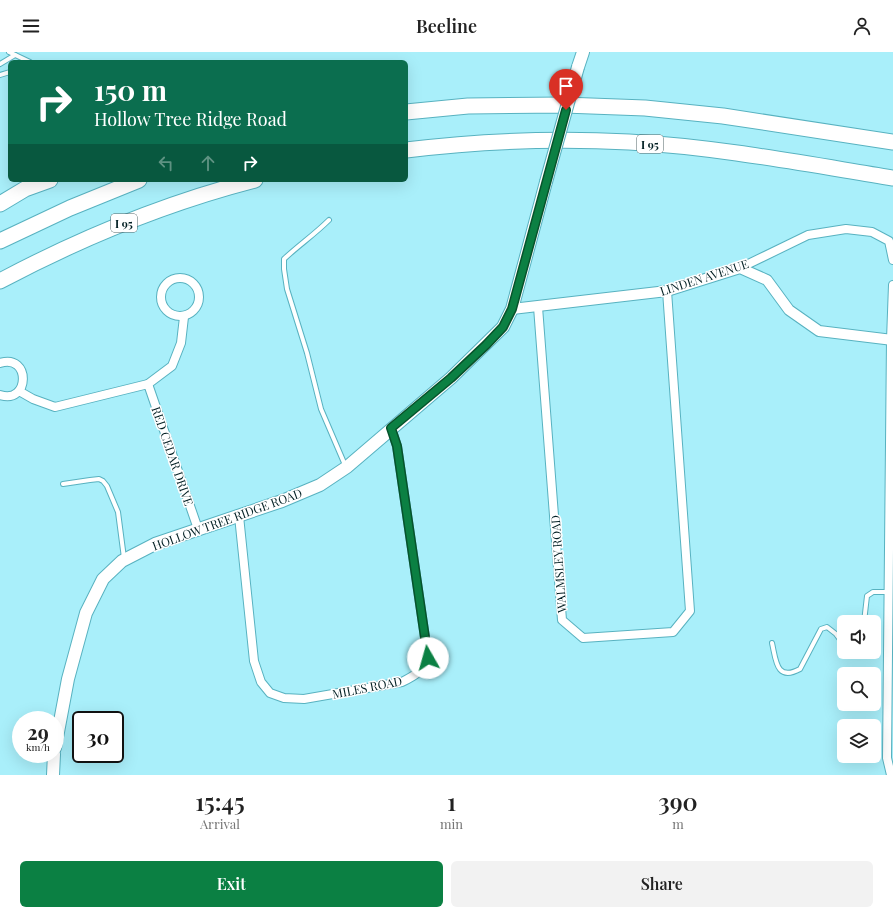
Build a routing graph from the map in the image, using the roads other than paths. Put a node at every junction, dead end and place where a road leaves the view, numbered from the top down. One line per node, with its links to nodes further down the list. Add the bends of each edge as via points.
1 (8, 52): 3 (lane)
2 (583, 52): 24 (main road, HOLLOW TREE RIDGE ROAD, bridge)
3 (15, 55): 4 (lane); 5 (lane)
4 (26, 60)
5 (0, 64)
6 (408, 105): 7 (highway)
7 (432, 109): 8 (highway); 9 (highway, via 564,105 645,108 723,116)
8 (408, 112)
9 (893, 142)
10 (408, 150): 11 (highway, I 95, via 514,141 630,142 746,155)
11 (893, 178)
12 (44, 182): 15 (highway, via 25,189)
13 (134, 182): 17 (highway, via 70,208)
14 (248, 182): 20 (highway, I 95, via 134,219 62,250)
15 (0, 204)
16 (329, 220): 33 (lane, via 284,259 284,269 287,289 308,353 321,409)
17 (0, 241)
18 (893, 260): 19 (street, LINDEN AVENUE, via 888,241 872,232 846,229 808,235)
19 (740, 268): 22 (street, LINDEN AVENUE); 26 (street, via 767,280 790,310 819,331)
20 (0, 281)
21 (893, 285): 26 (street)
22 (668, 291): 23 (street, LINDEN AVENUE); 23 (street, WALMSLEY ROAD, via 690,611 673,632 583,638 562,620)
23 (538, 306): 24 (street, LINDEN AVENUE)
24 (512, 309): 31 (main road, HOLLOW TREE RIDGE ROAD, via 503,327 486,345)
25 (184, 317): 25 (street, via 170,314 164,310 161,303 162,289 172,279 186,279 197,288 199,302 196,309); 28 (street, via 181,343 172,366)
26 (892, 340): 32 (street)
27 (0, 363): 29 (street, via 10,362 20,368 24,380)
28 (148, 384): 29 (street, via 55,407); 36 (street, RED CEDAR DRIVE)
29 (19, 391): 30 (street, via 9,396)
30 (0, 395)
31 (391, 428): 33 (main road, HOLLOW TREE RIDGE ROAD); 35 (street, MILES ROAD, via 397,446 428,658 423,669 414,676 402,682 304,699 284,698 270,693 261,682 254,662)
32 (892, 460): 38 (street)
33 (346, 467): 35 (main road, HOLLOW TREE RIDGE ROAD, via 320,485)
34 (63, 484): 37 (lane, via 99,479 103,481 118,512)
35 (239, 516): 36 (main road, HOLLOW TREE RIDGE ROAD)
36 (198, 529): 37 (main road, HOLLOW TREE RIDGE ROAD, via 155,544)
37 (124, 560): 42 (main road, HOLLOW TREE RIDGE ROAD, via 103,579 86,614)
38 (889, 592): 39 (lane, via 873,592 866,596); 43 (street)
39 (865, 615)
40 (837, 636): 41 (lane, via 827,627 821,629 800,669 785,674 780,671)
41 (772, 643)
42 (62, 711)
43 (890, 758): 46 (street)
44 (54, 763): 45 (main road)
45 (53, 775)
46 (891, 775)

